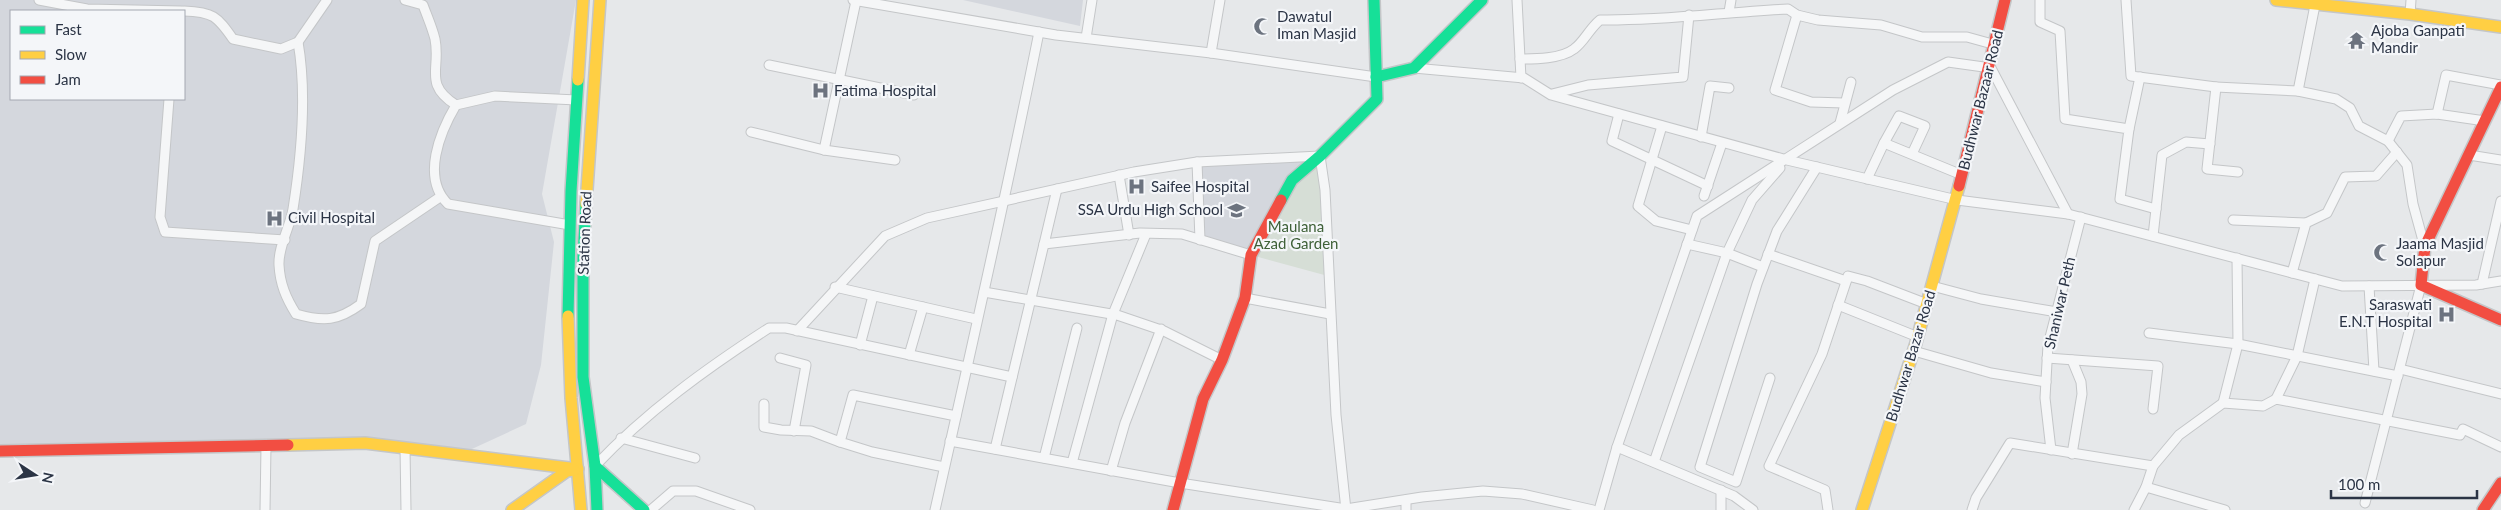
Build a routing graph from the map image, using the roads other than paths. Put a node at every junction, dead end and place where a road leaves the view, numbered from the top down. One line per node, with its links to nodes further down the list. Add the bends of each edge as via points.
1 (39, 0): 21 (street, via 86,9)
2 (327, 0): 30 (street)
3 (405, 0): 51 (street, via 423,5 435,40 435,81 442,96)
4 (583, 0): 49 (main road)
5 (600, 0): 170 (main road, Station Road, via 583,256 583,377)
6 (854, 0): 28 (street); 40 (street)
7 (1092, 0): 29 (street)
8 (1220, 0): 32 (street)
9 (1374, 0): 37 (main road)
10 (1482, 0): 35 (main road)
11 (1517, 0): 33 (street)
12 (1731, 0): 23 (street)
13 (1792, 0): 20 (street)
14 (2005, 0): 31 (main road, Budhwar Bazaar Road)
15 (2040, 0): 57 (street, via 2040,22 2060,31 2065,119)
16 (2126, 0): 38 (street, via 2131,76)
17 (2276, 0): 19 (main road)
18 (2411, 0): 24 (street)
19 (2316, 2): 24 (main road); 45 (street)
20 (1788, 9): 23 (street); 26 (street)
21 (126, 10)
22 (185, 11): 30 (street, via 218,17 233,39 281,49)
23 (1729, 12): 25 (street)
24 (2410, 14): 27 (main road)
25 (1689, 15): 33 (street, via 1649,21 1600,20 1573,50 1559,55); 47 (street, via 1683,77 1588,85)
26 (1797, 16): 31 (street, via 1881,25 1922,36 1967,37); 50 (street, via 1775,90 1811,102)
27 (2501, 27)
28 (1039, 32): 29 (street); 84 (street)
29 (1086, 38): 32 (street)
30 (298, 42): 96 (street, via 301,123 293,210)
31 (1996, 45): 36 (main road, Budhwar Bazaar Road)
32 (1212, 53): 37 (street)
33 (1520, 59): 39 (street)
34 (768, 65): 40 (street)
35 (1414, 68): 37 (main road); 39 (street)
36 (1991, 68): 55 (street, via 1948,62 1893,90); 77 (main road, Budhwar Bazaar Road); 87 (street)
37 (1376, 77): 68 (main road, via 1377,99)
38 (2140, 77): 43 (street); 57 (street)
39 (1521, 78): 47 (street)
40 (839, 79): 46 (street); 64 (street)
41 (1851, 82): 50 (street)
42 (2501, 86): 53 (street, via 2446,75); 54 (main road)
43 (2216, 87): 45 (street); 63 (street)
44 (1729, 88): 59 (street, via 1710,86)
45 (2298, 91): 60 (street, via 2336,99 2350,108 2359,126)
46 (914, 94)
47 (1551, 94): 52 (street)
48 (169, 100): 96 (street, via 160,217 165,232)
49 (576, 100): 51 (street, via 495,96); 91 (main road)
50 (1844, 103): 55 (street)
51 (456, 105): 82 (street, via 437,147 435,173)
52 (1618, 114): 56 (street); 69 (street, via 1612,140)
53 (2437, 114): 54 (street); 60 (street, via 2402,116)
54 (2485, 121): 67 (main road)
55 (1840, 123): 71 (street)
56 (1662, 126): 59 (street); 69 (street)
57 (2129, 129): 86 (street, via 2120,199)
58 (751, 132): 64 (street)
59 (1701, 137): 61 (street)
60 (2388, 141): 65 (street)
61 (1722, 143): 71 (street); 79 (street)
62 (1884, 143): 66 (street); 66 (street, via 1899,116 1925,126); 78 (street)
63 (2210, 144): 75 (street, via 2207,169); 86 (street, via 2186,142 2162,155)
64 (824, 150): 70 (street)
65 (2397, 152): 90 (street, via 2376,176 2345,177 2327,214); 100 (street, via 2407,165)
66 (1912, 154): 77 (street)
67 (2469, 155): 72 (street); 100 (main road)
68 (1320, 156): 73 (street); 103 (main road, via 1292,180); 124 (street, via 1325,190)
69 (1652, 159): 79 (street); 92 (street, via 1638,206 1656,221)
70 (895, 160)
71 (1787, 160): 74 (street); 92 (street, via 1696,216); 101 (street, via 1752,200)
72 (2501, 160)
73 (1197, 162): 76 (street); 97 (street)
74 (1817, 167): 78 (street); 102 (street, via 1777,231)
75 (2238, 172)
76 (1119, 175): 80 (street); 94 (street)
77 (1962, 175): 83 (main road, Budhwar Bazaar Road)
78 (1868, 179): 83 (street)
79 (1708, 186): 81 (street)
80 (1058, 189): 84 (street); 98 (street)
81 (1704, 196)
82 (440, 197): 91 (street, via 448,204); 96 (street, via 375,241 361,304 345,316 319,320 296,314 283,293 279,262)
83 (1957, 200): 87 (street); 112 (main road, Budhwar Bazar Road)
84 (1005, 201): 114 (street, via 927,218 885,236); 115 (street)
85 (2501, 201): 110 (street)
86 (2156, 208): 95 (street)
87 (2068, 214): 88 (street)
88 (2081, 217): 95 (street); 122 (street, Shaniwar Peth)
89 (2233, 220): 90 (street)
90 (2306, 223): 106 (street)
91 (570, 225): 173 (main road, via 570,383)
92 (1692, 230): 99 (street)
93 (1146, 234): 94 (street); 97 (street, via 1182,234); 123 (street)
94 (1129, 235): 98 (street)
95 (2153, 236): 104 (street)
96 (285, 240)
97 (1200, 240): 103 (street)
98 (1044, 244): 118 (street)
99 (1687, 244): 101 (street); 159 (street)
100 (2425, 249): 111 (main road)
101 (1727, 253): 105 (street); 168 (street)
102 (1768, 254): 105 (street); 108 (street)
103 (1251, 255): 117 (main road)
104 (2237, 258): 106 (street); 133 (street)
105 (1763, 267): 145 (street, via 1700,467 1736,482)
106 (2292, 273): 107 (street)
107 (2315, 279): 113 (street, via 2342,286); 136 (street)
108 (1846, 281): 119 (street, via 1848,276 1867,281); 120 (street)
109 (2501, 281): 110 (street)
110 (2482, 284): 111 (street)
111 (2421, 285): 113 (street); 126 (main road); 143 (street)
112 (1932, 286): 119 (main road, Budhwar Bazar Road); 122 (street, via 1996,302)
113 (2369, 286): 142 (street)
114 (835, 287): 116 (street); 129 (street)
115 (984, 292): 118 (street); 125 (street)
116 (873, 296): 121 (street); 132 (street)
117 (1245, 298): 124 (street); 139 (main road)
118 (1031, 300): 123 (street); 144 (street)
119 (1927, 304): 131 (main road, Budhwar Bazar Road)
120 (1838, 305): 131 (street); 197 (street, via 1822,354 1769,466 1825,490)
121 (923, 307): 125 (street); 135 (street)
122 (2056, 312): 138 (street, Shaniwar Peth)
123 (1113, 314): 128 (street); 169 (street)
124 (1330, 314): 191 (street)
125 (976, 319): 141 (street)
126 (2501, 320)
127 (1077, 328): 167 (street)
128 (1161, 330): 139 (street); 174 (street, via 1125,423)
129 (796, 331): 132 (street); 155 (street, via 769,328 697,378)
130 (2149, 333): 133 (street)
131 (1918, 337): 134 (main road, Budhwar Bazar Road)
132 (860, 344): 135 (street)
133 (2238, 344): 136 (street); 150 (street)
134 (1914, 350): 146 (street, via 1991,372); 198 (main road, Budhwar Bazar Road)
135 (909, 355): 141 (street)
136 (2296, 356): 142 (street); 148 (street)
137 (780, 358): 154 (street, via 806,365)
138 (2047, 358): 140 (street); 146 (street, Shaniwar Peth)
139 (1222, 360): 175 (main road, via 1204,399)
140 (2072, 360): 151 (street, via 2158,366); 165 (street, via 2082,394)
141 (967, 368): 144 (street); 152 (street)
142 (2374, 371): 143 (street)
143 (2399, 373): 147 (street); 153 (street)
144 (1012, 377): 162 (street)
145 (1770, 378)
146 (2046, 382): 163 (street, Shaniwar Peth)
147 (2501, 394)
148 (2276, 399): 150 (street, via 2263,406); 153 (street)
149 (764, 404): 154 (street, via 764,427)
150 (2223, 404): 171 (street, via 2179,435)
151 (2153, 409)
152 (956, 416): 156 (street); 157 (street, via 853,395)
153 (2387, 422): 160 (street, via 2460,435 2463,429); 180 (street)
154 (794, 431): 157 (street, via 811,431)
155 (621, 438): 166 (street); 170 (street)
156 (950, 441): 162 (street); 172 (street)
157 (840, 442): 172 (street)
158 (266, 446): 161 (main road, via 365,443); 164 (main road); 181 (street)
159 (1617, 447): 168 (street); 194 (street)
160 (2501, 447)
161 (406, 448): 173 (main road); 182 (street)
162 (995, 449): 167 (street)
163 (2051, 450): 165 (street); 199 (street, via 2010,442)
164 (0, 451)
165 (2072, 454): 171 (street)
166 (695, 458)
167 (1044, 458): 169 (street)
168 (1654, 462): 178 (street)
169 (1072, 464): 174 (street)
170 (595, 466): 185 (main road, Station Road); 186 (main road)
171 (2153, 466): 177 (street)
172 (944, 468): 189 (street)
173 (578, 469): 183 (main road, via 567,472); 184 (main road)
174 (1111, 471): 175 (street)
175 (1180, 483): 190 (main road); 191 (street)
176 (2501, 483): 202 (main road)
177 (2146, 487): 200 (street); 201 (street)
178 (1721, 490): 195 (street); 196 (street)
179 (1406, 500): 191 (street); 192 (street); 193 (street, via 1483,491 1522,494)
180 (2366, 503)
181 (265, 510)
182 (406, 510)
183 (512, 510)
184 (580, 510)
185 (597, 510)
186 (644, 510)
187 (651, 510): 188 (street, via 673,491 696,491)
188 (750, 510)
189 (935, 510)
190 (1173, 510)
191 (1346, 510)
192 (1406, 510)
193 (1593, 510)
194 (1599, 510)
195 (1721, 510)
196 (1753, 510)
197 (1828, 510)
198 (1862, 510)
199 (1972, 510)
200 (2134, 510)
201 (2224, 510)
202 (2483, 510)

